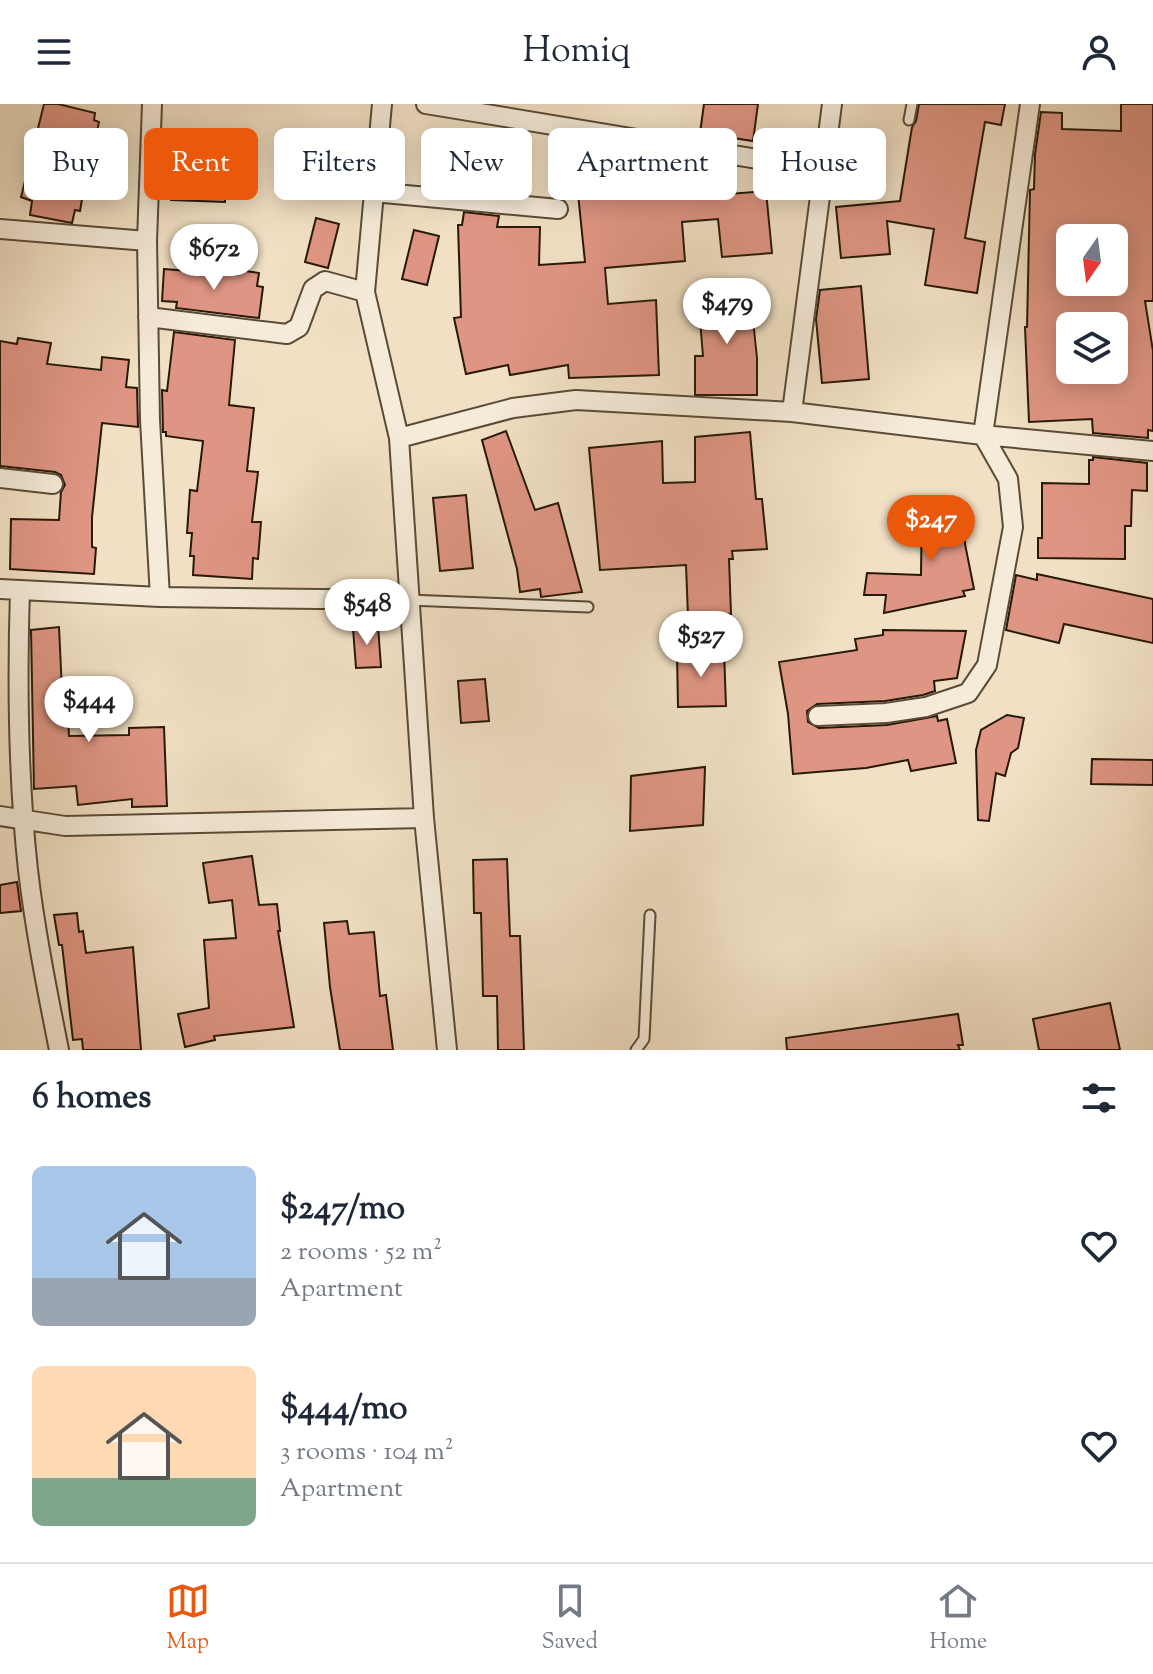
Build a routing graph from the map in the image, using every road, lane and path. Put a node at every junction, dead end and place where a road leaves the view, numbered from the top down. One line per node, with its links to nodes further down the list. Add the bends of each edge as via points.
1 (152, 104): 16 (street)
2 (382, 104): 8 (street)
3 (426, 104): 10 (street)
4 (832, 104): 9 (street)
5 (912, 104): 7 (lane)
6 (1030, 104): 20 (street)
7 (909, 120)
8 (380, 128)
9 (829, 128)
10 (753, 158)
11 (405, 195): 14 (street)
12 (372, 200): 17 (street)
13 (819, 200): 19 (street)
14 (558, 209)
15 (0, 229): 16 (street)
16 (147, 241): 18 (street)
17 (365, 292): 18 (street, via 325,281 313,289 299,327 287,334); 21 (street)
18 (148, 317): 27 (street)
19 (792, 412): 20 (street); 21 (street, via 576,400 513,408)
20 (983, 435): 22 (street); 30 (street, via 1008,479 1013,527 987,665 968,693 926,707)
21 (399, 438): 28 (street)
22 (1153, 451)
23 (0, 478): 24 (street)
24 (53, 484)
25 (0, 589): 26 (street)
26 (20, 590): 27 (street); 33 (street)
27 (160, 597): 28 (street)
28 (408, 600): 29 (lane); 32 (street)
29 (588, 607)
30 (818, 716)
31 (0, 816): 33 (street)
32 (424, 818): 33 (street, via 65,826); 36 (street)
33 (25, 821): 35 (street, via 28,870)
34 (650, 915): 37 (lane, via 644,1039)
35 (59, 1050)
36 (447, 1050)
37 (636, 1050)

